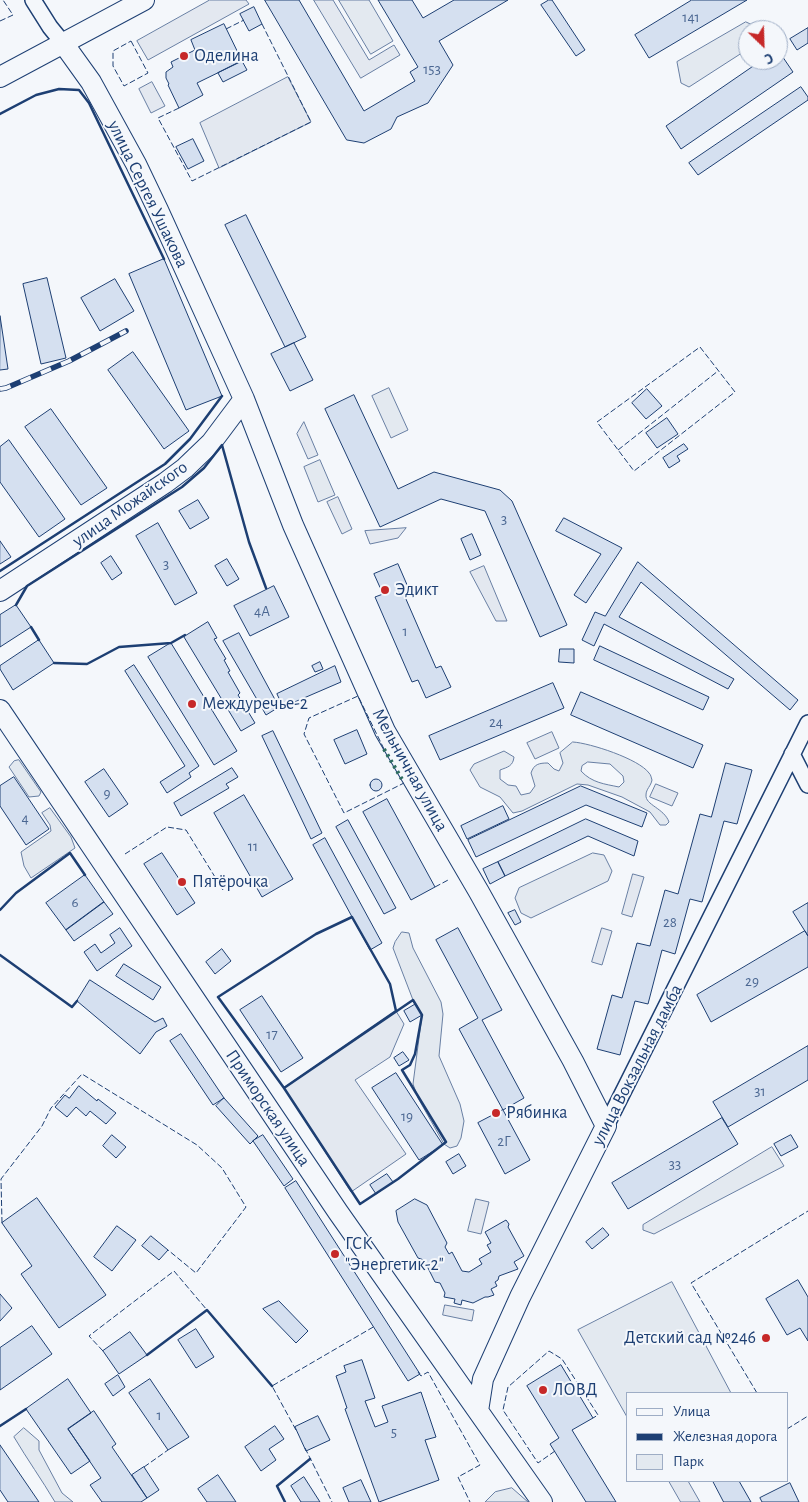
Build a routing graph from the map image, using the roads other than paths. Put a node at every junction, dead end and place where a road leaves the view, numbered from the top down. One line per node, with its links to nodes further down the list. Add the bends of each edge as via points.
1 (33, 0): 3 (street, улица Сергея Ушакова)
2 (144, 0): 3 (main road)
3 (63, 43): 4 (main road); 5 (main road, улица Сергея Ушакова, via 91,82 136,164)
4 (0, 77)
5 (244, 399): 6 (main road, улица Можайского, via 211,443 185,468); 11 (main road, Мельничная улица, via 296,533 386,731 484,900)
6 (0, 591)
7 (0, 710): 12 (main road, Приморская улица, via 338,1212)
8 (808, 723): 9 (street, улица Вокзальная дамба)
9 (792, 754): 10 (street); 11 (street, улица Вокзальная дамба)
10 (808, 785)
11 (606, 1126): 12 (main road, улица Вокзальная дамба, via 520,1297 483,1379)
12 (478, 1410): 13 (main road, Приморская улица)
13 (542, 1502)

